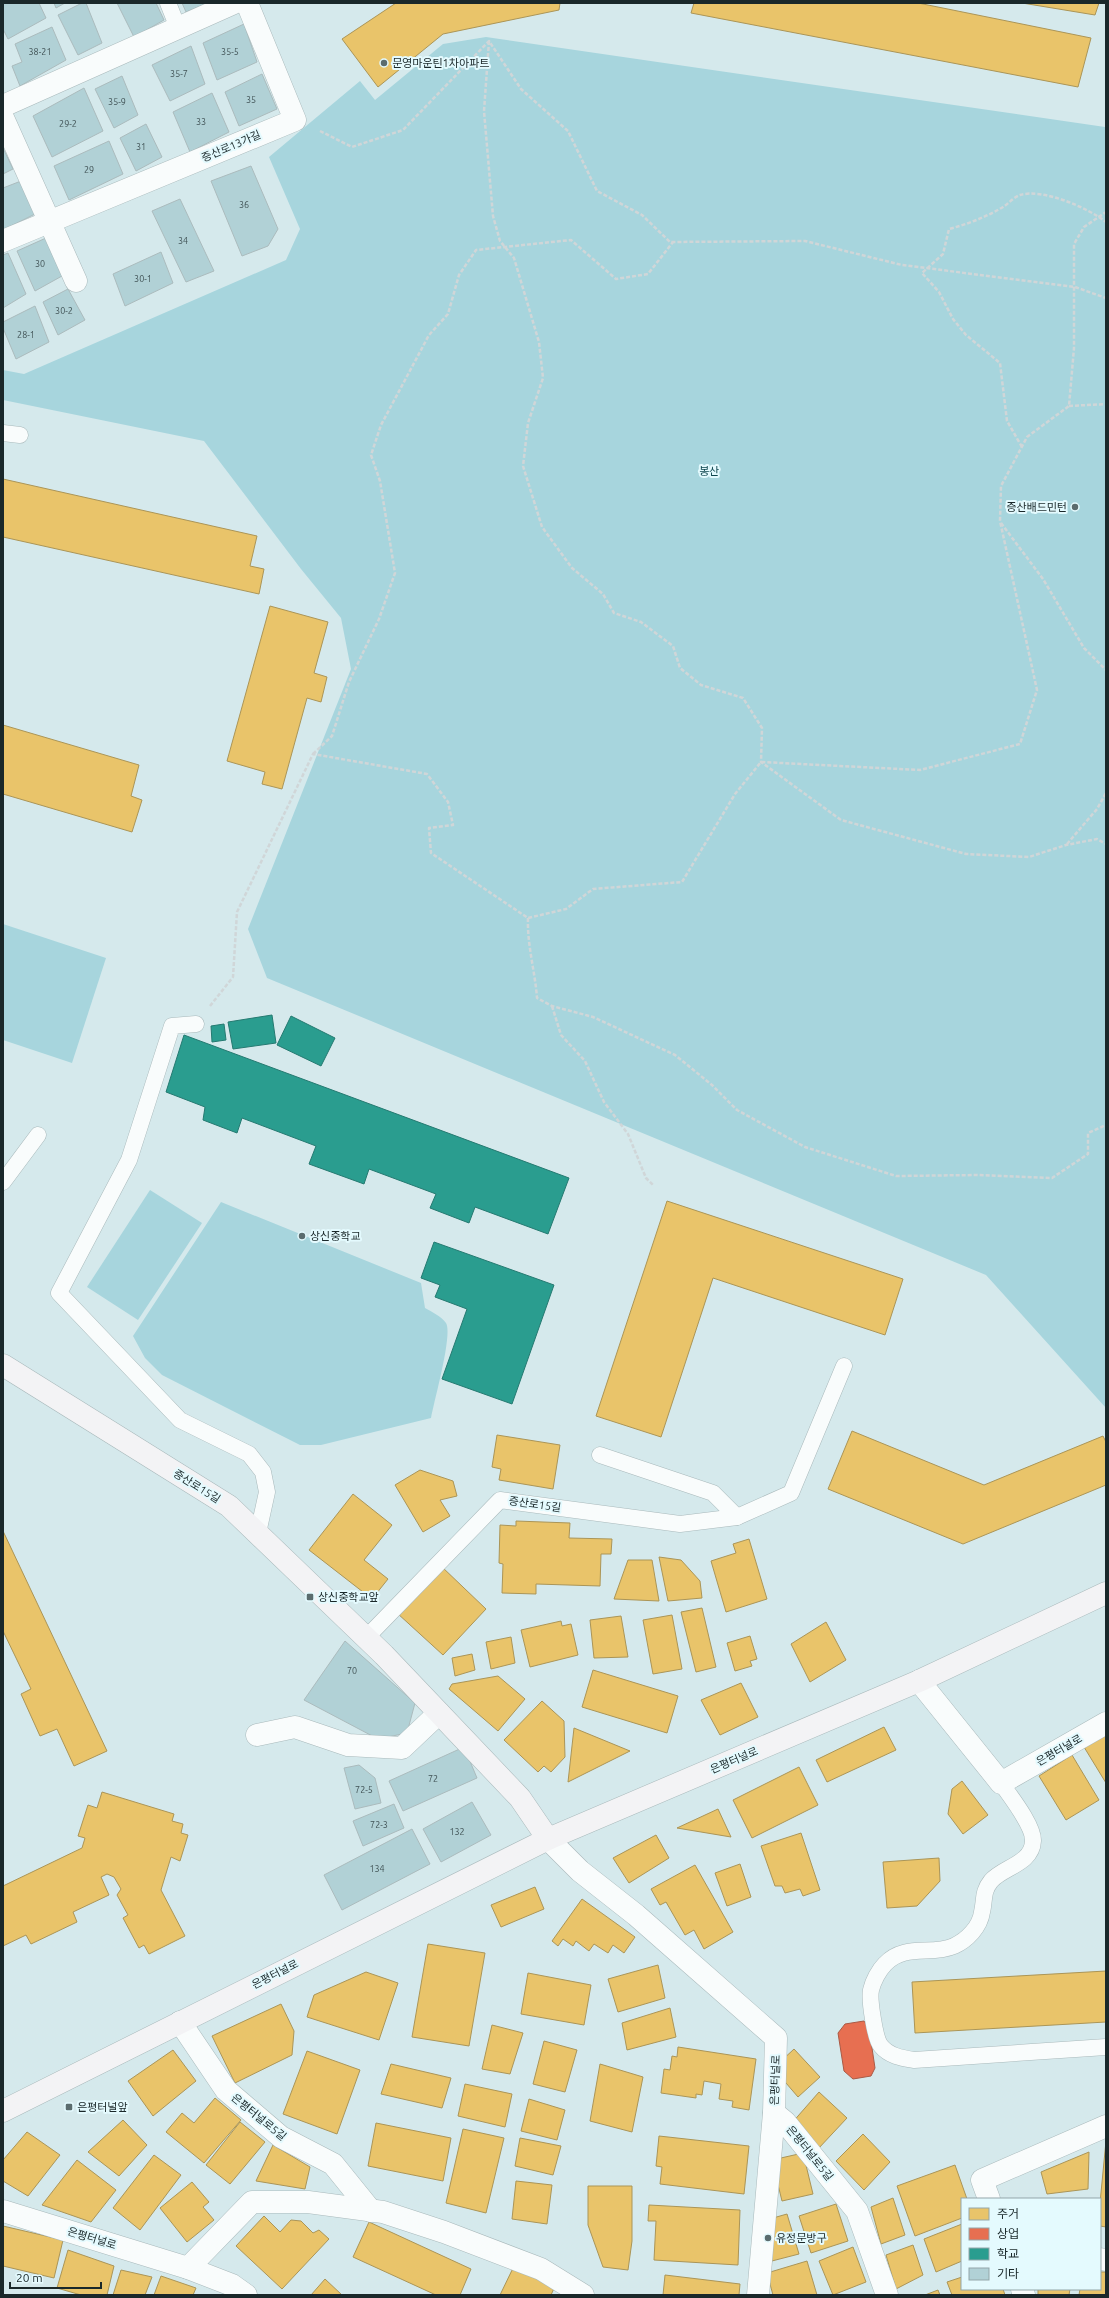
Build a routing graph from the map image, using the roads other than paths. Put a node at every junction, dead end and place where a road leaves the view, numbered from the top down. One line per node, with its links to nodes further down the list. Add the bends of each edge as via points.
1 (168, 3): 4 (lane)
2 (234, 3): 4 (street)
3 (247, 3): 7 (street, 증산로13가길, via 296,120)
4 (178, 28): 5 (street)
5 (3, 106)
6 (3, 118): 7 (street)
7 (51, 221): 8 (street, 증산로13가길); 9 (street)
8 (3, 241)
9 (76, 281)
10 (3, 433): 11 (lane)
11 (20, 435)
12 (196, 1024): 19 (lane, via 172,1026 129,1160 59,1294 180,1420 249,1454 263,1472 267,1492)
13 (38, 1135): 14 (lane)
14 (3, 1182)
15 (3, 1365): 19 (main road, 증산로15길, via 229,1506)
16 (844, 1366): 18 (lane, via 791,1493)
17 (600, 1454): 18 (lane, via 713,1493)
18 (737, 1517): 21 (lane, 증산로15길, via 680,1524 500,1500)
19 (258, 1533): 21 (main road, 증산로15길)
20 (1106, 1593): 22 (main road, 은평터널로)
21 (366, 1638): 23 (main road, 증산로15길)
22 (919, 1681): 26 (street); 27 (main road, 은평터널로)
23 (439, 1713): 25 (street, via 402,1748 348,1745 295,1727); 27 (main road, 증산로15길, via 520,1798)
24 (1106, 1723): 26 (street, 은평터널로)
25 (256, 1735)
26 (1002, 1783): 29 (lane, via 1032,1830 1031,1848 1024,1859 989,1883 983,1893 983,1912 978,1924 967,1938 953,1946 910,1950 896,1955 885,1963 871,1992 876,2039 889,2053 914,2060)
27 (548, 1839): 28 (main road, 은평터널로); 31 (street, 은평터널로, via 580,1871 636,1916 776,2038)
28 (180, 2022): 30 (main road, 은평터널로); 35 (street, 은평터널로5길, via 226,2090 282,2137 333,2164)
29 (1106, 2047)
30 (3, 2111)
31 (774, 2113): 39 (street, 은평터널로5길); 40 (street, 은평터널로5길, via 785,2122 857,2211)
32 (1106, 2126): 33 (street, via 982,2180)
33 (989, 2198)
34 (3, 2211): 36 (street, 은평터널로)
35 (371, 2211): 36 (street, via 308,2202 252,2202); 38 (street, via 382,2212 444,2232 541,2269)
36 (188, 2268): 37 (street, 은평터널로, via 232,2285)
37 (246, 2295)
38 (584, 2295)
39 (758, 2295)
40 (887, 2295)

